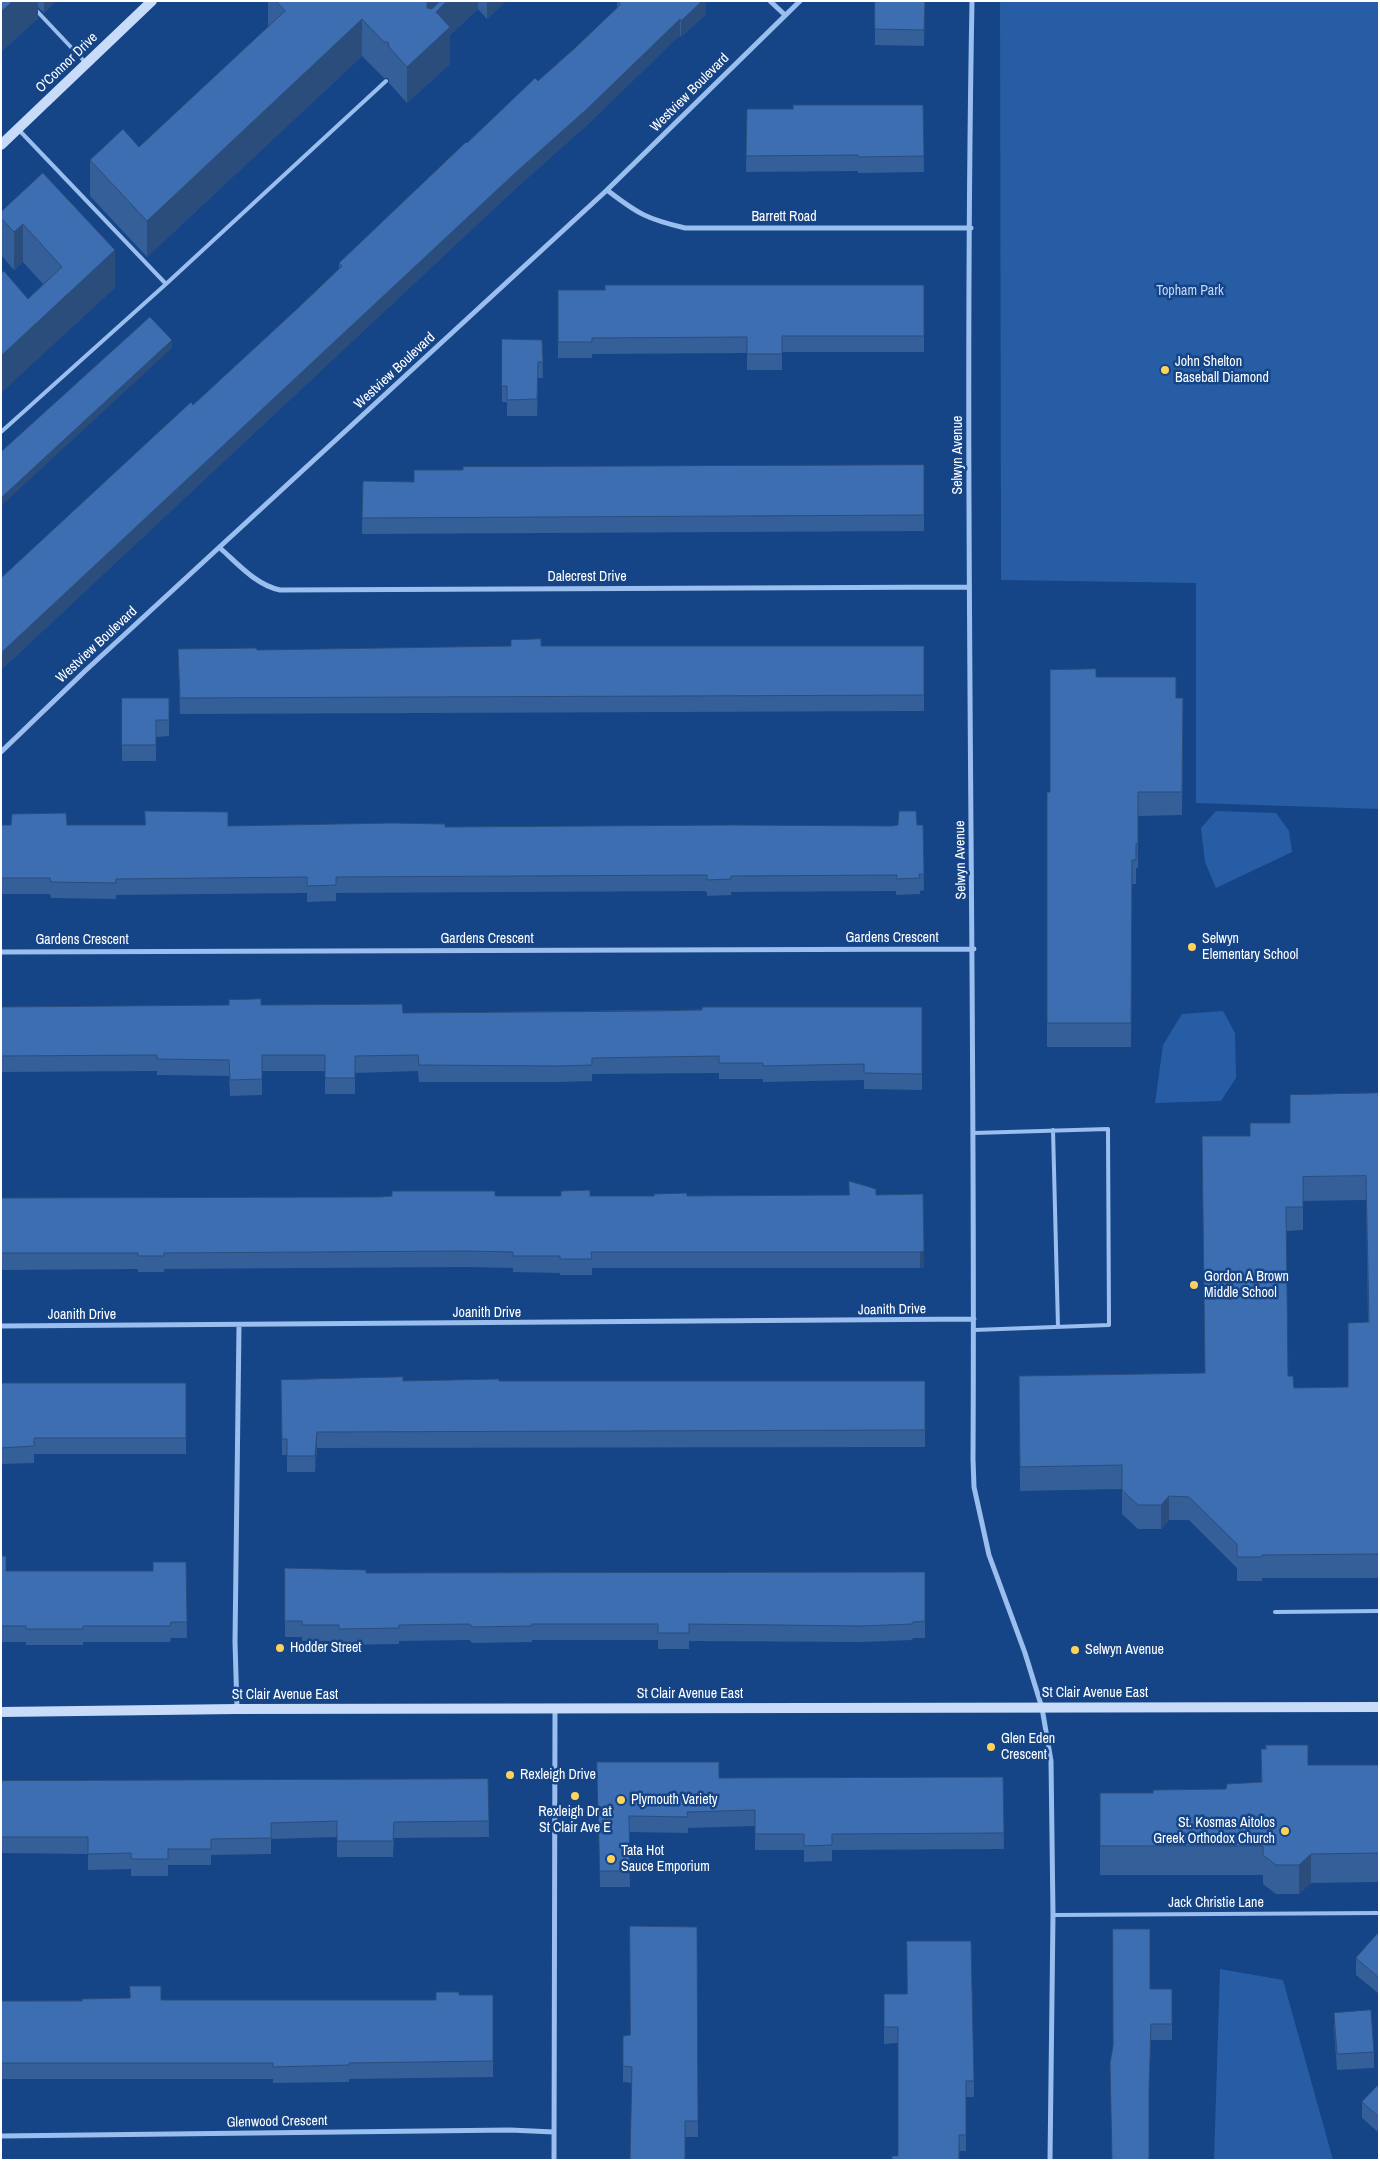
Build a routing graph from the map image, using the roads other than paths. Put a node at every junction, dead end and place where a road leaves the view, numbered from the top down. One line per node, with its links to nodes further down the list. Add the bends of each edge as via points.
1 (28, 1): 7 (lane)
2 (152, 1): 7 (main road, O'Connor Drive)
3 (770, 1): 6 (street)
4 (800, 1): 6 (street, Westview Boulevard)
5 (972, 1): 12 (street, Selwyn Avenue)
6 (785, 15): 11 (street, Westview Boulevard)
7 (87, 64): 9 (main road, O'Connor Drive)
8 (386, 81): 13 (lane)
9 (18, 129): 10 (main road, O'Connor Drive); 13 (lane)
10 (1, 145)
11 (607, 190): 12 (street, Barrett Road, via 634,212 685,228); 15 (street, Westview Boulevard)
12 (971, 228): 16 (street, Selwyn Avenue)
13 (166, 284): 14 (lane)
14 (1, 432)
15 (220, 548): 16 (street, Dalecrest Drive, via 254,578 280,590); 17 (street, Westview Boulevard)
16 (969, 587): 18 (street, Selwyn Avenue)
17 (1, 752)
18 (974, 949): 19 (street, Gardens Crescent); 21 (street, Selwyn Avenue)
19 (1, 952)
20 (1053, 1130): 21 (lane); 25 (lane); 25 (lane, via 1108,1130 1109,1325)
21 (974, 1133): 22 (street, Selwyn Avenue)
22 (974, 1319): 24 (street, Joanith Drive); 26 (street, Selwyn Avenue)
23 (1, 1326): 24 (street, Joanith Drive)
24 (239, 1326): 32 (street)
25 (1058, 1326): 26 (lane)
26 (974, 1330): 31 (street, Selwyn Avenue, via 974,1487 989,1555)
27 (1379, 1611): 28 (lane)
28 (1275, 1612)
29 (1379, 1707): 31 (main road, St Clair Avenue East)
30 (555, 1708): 31 (main road, St Clair Avenue East); 32 (main road, St Clair Avenue East); 36 (street)
31 (1042, 1708): 35 (street, via 1051,1760)
32 (237, 1709): 33 (main road, St Clair Avenue East)
33 (1, 1712)
34 (1379, 1914): 35 (lane, Jack Christie Lane)
35 (1053, 1915): 39 (street)
36 (554, 2132): 37 (street, Glenwood Crescent); 38 (street)
37 (1, 2136)
38 (554, 2160)
39 (1050, 2160)

